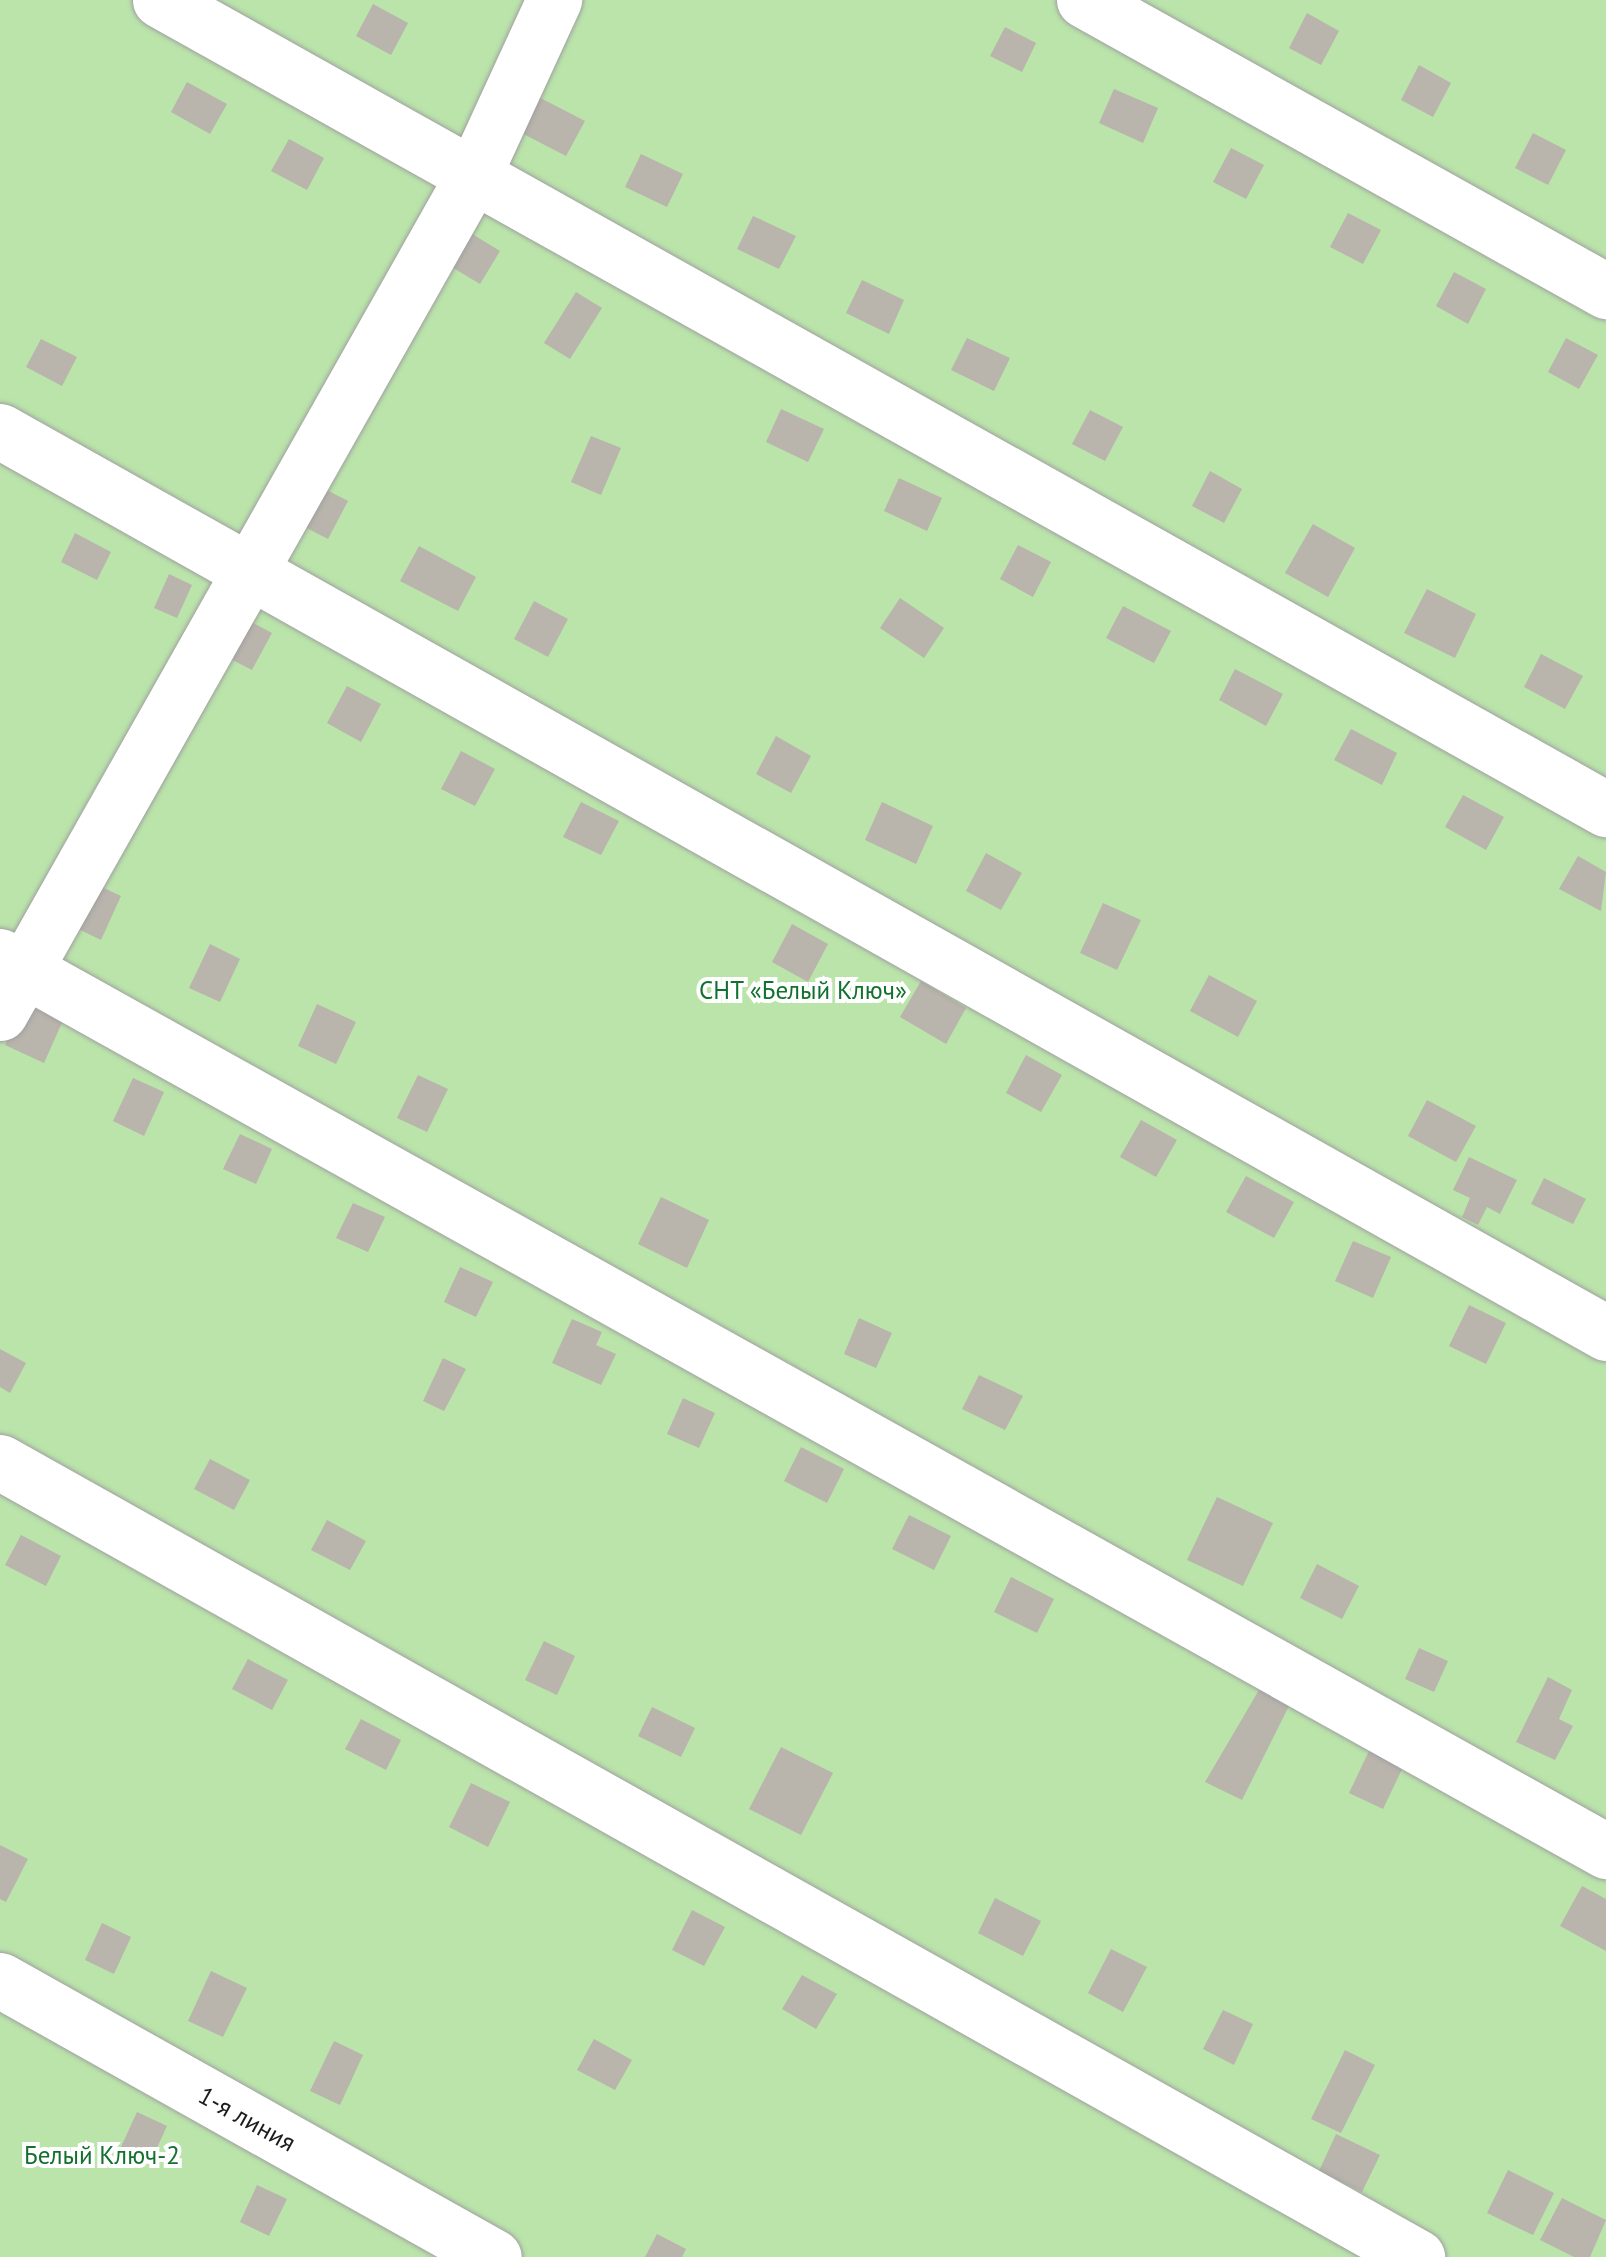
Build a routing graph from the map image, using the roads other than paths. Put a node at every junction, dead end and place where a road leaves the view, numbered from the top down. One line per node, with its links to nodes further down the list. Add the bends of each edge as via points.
1 (160, 0): 4 (street)
2 (554, 0): 4 (street)
3 (1084, 0): 5 (street)
4 (474, 174): 7 (street); 8 (street)
5 (1606, 291)
6 (0, 431): 7 (street)
7 (252, 572): 9 (street); 10 (street)
8 (1606, 809)
9 (8, 980): 12 (street)
10 (1606, 1333)
11 (0, 1462): 15 (street)
12 (1606, 1851)
13 (0, 1980): 14 (street, 1-я линия)
14 (494, 2257)
15 (1417, 2257)

